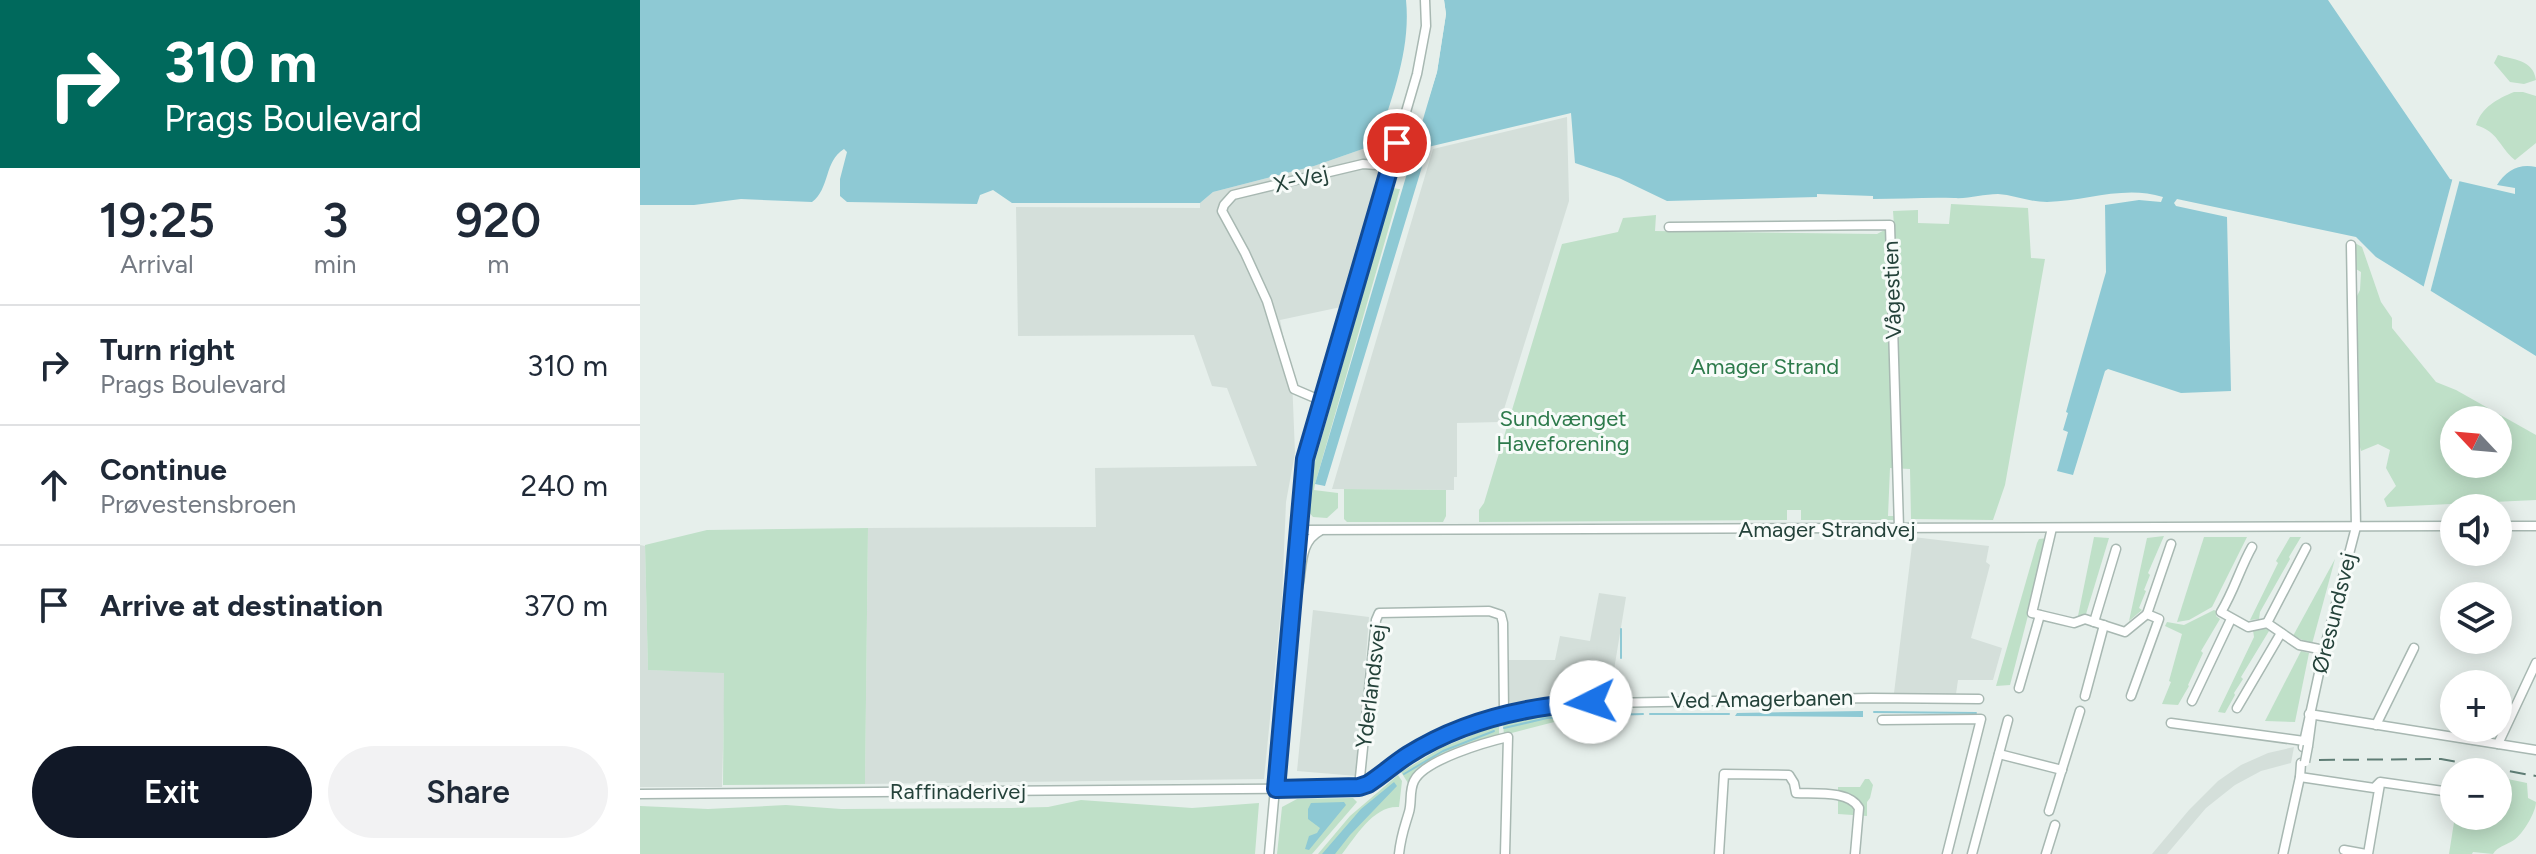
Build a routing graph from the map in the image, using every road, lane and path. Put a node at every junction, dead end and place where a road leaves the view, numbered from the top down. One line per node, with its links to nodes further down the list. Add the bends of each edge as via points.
1 (1425, 0): 2 (street, via 1423,50)
2 (1390, 166): 5 (street); 5 (street, X-Vej, via 1363,164 1233,195 1222,211 1267,301 1294,389)
3 (1669, 227): 10 (street, Vågestien, via 1890,225)
4 (2351, 245): 9 (street)
5 (1322, 401): 12 (street, via 1305,459)
6 (2440, 526): 9 (street, Amager Strandvej)
7 (2512, 526): 8 (street)
8 (2536, 526)
9 (2356, 527): 11 (street, Amager Strandvej); 27 (street, Øresundsvej)
10 (1899, 528): 11 (street, Amager Strandvej); 13 (street, Amager Strandvej)
11 (2052, 528): 20 (street, via 2032,613)
12 (1297, 530): 13 (street, Amager Strandvej); 18 (street)
13 (1321, 530): 18 (street, via 1306,543 1299,590)
14 (2171, 544): 19 (street)
15 (2252, 547): 21 (street, via 2221,612)
16 (2306, 548): 23 (street)
17 (2116, 549): 22 (street)
18 (1291, 605): 50 (street)
19 (2147, 614): 24 (street, via 2125,632); 31 (street, via 2159,619)
20 (2040, 615): 22 (street); 29 (street)
21 (2231, 619): 23 (street, via 2248,627); 33 (street)
22 (2094, 622): 24 (street)
23 (2267, 623): 25 (street)
24 (2104, 625): 30 (street)
25 (2281, 633): 27 (street, via 2299,645); 34 (street)
26 (2414, 648): 41 (street)
27 (2324, 650): 37 (street, Øresundsvej)
28 (2536, 663): 42 (street)
29 (2019, 688)
30 (2085, 696)
31 (2131, 696)
32 (1979, 699): 36 (street, Ved Amagerbanen, via 1591,702)
33 (2192, 701)
34 (2237, 708)
35 (2080, 711): 47 (street)
36 (1504, 713): 49 (street, Ved Amagerbanen, via 1426,744); 49 (street, Yderlandsvej, via 1501,615 1379,613)
37 (2311, 715): 41 (street); 43 (street, Øresundsvej)
38 (1882, 720): 61 (street, via 1981,719)
39 (2008, 720): 45 (street)
40 (2171, 723): 43 (street)
41 (2376, 725): 42 (street)
42 (2498, 744): 44 (street)
43 (2305, 745): 46 (street, Øresundsvej, bridge)
44 (2536, 750)
45 (1999, 754): 47 (street); 62 (street)
46 (2302, 768): 48 (street, via 2374,788); 64 (street, Øresundsvej)
47 (2062, 770): 53 (street)
48 (2380, 782): 51 (street); 65 (street)
49 (1359, 787): 50 (street, Ved Amagerbanen)
50 (1276, 789): 52 (street, Raffinaderivej); 56 (street)
51 (2440, 791)
52 (640, 794)
53 (2049, 811)
54 (2055, 825): 63 (street)
55 (2344, 850): 65 (street)
56 (1269, 854)
57 (1399, 854): 58 (street, via 1416,778 1457,753 1508,737)
58 (1505, 854)
59 (1719, 854): 60 (street, via 1724,774 1736,774 1789,775 1796,793 1855,801)
60 (1855, 854)
61 (1947, 854)
62 (1972, 854)
63 (2046, 854)
64 (2283, 854)
65 (2367, 854)

